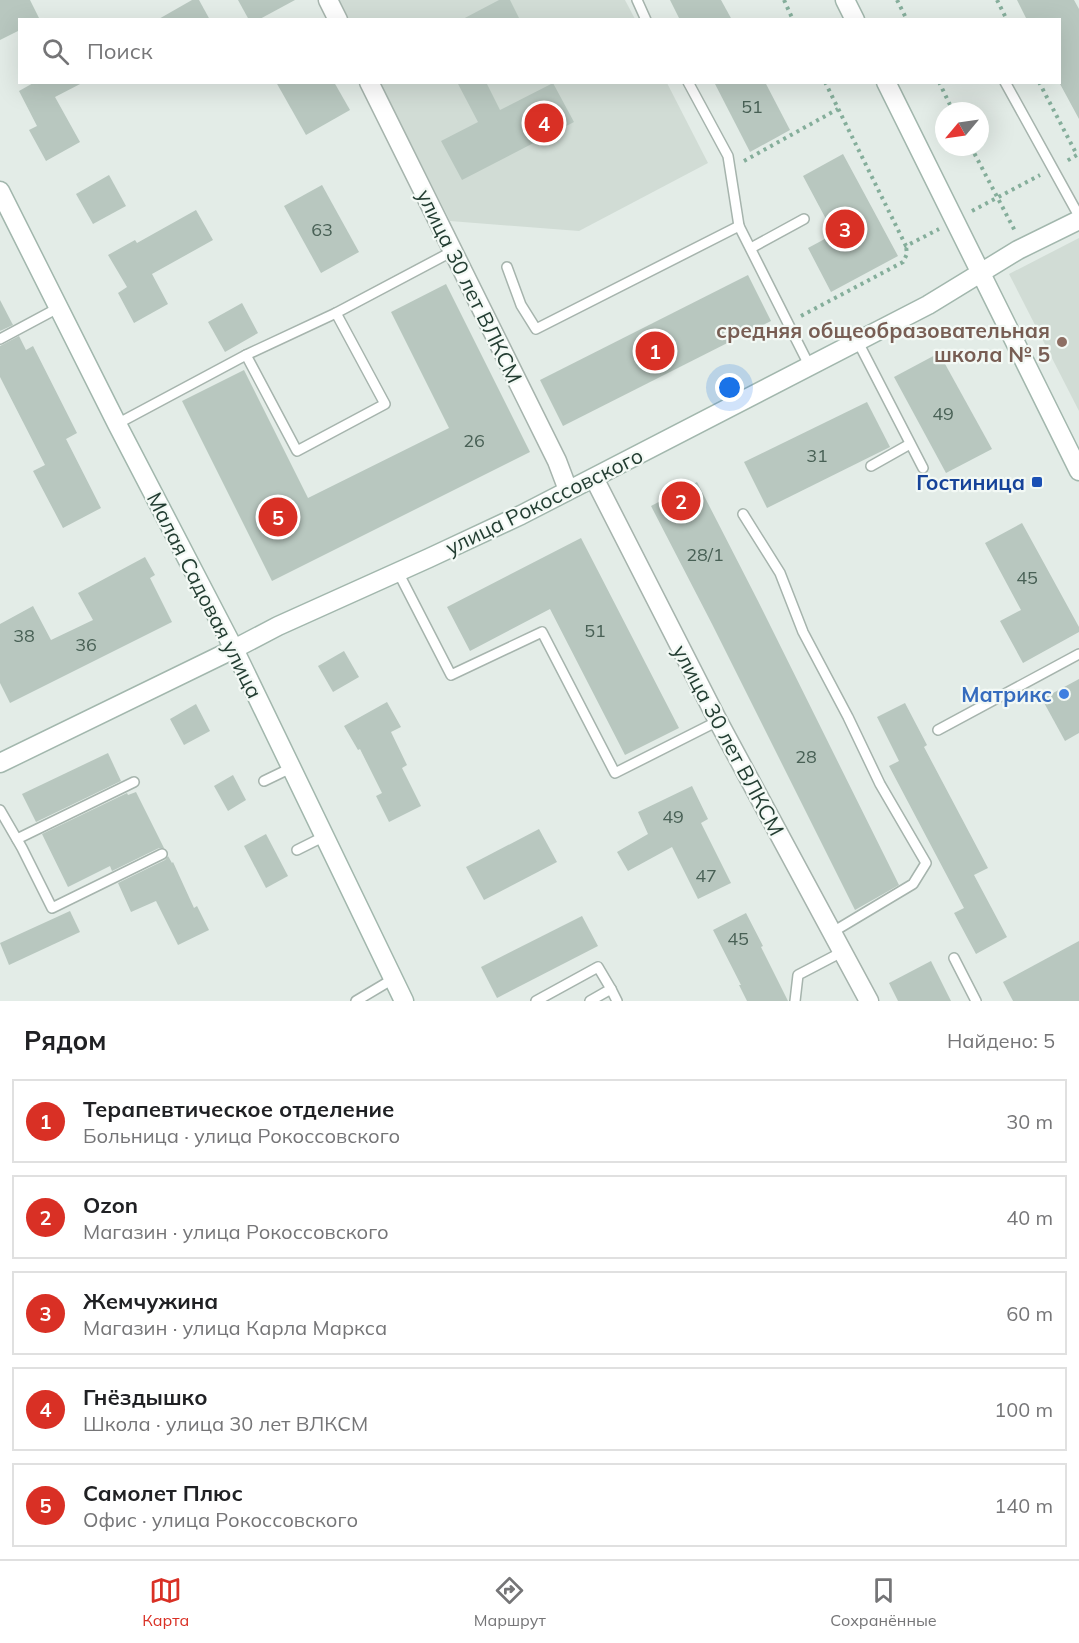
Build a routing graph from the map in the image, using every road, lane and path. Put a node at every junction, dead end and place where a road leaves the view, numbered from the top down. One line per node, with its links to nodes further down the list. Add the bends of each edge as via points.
1 (328, 0): 7 (street)
2 (637, 0): 8 (lane)
3 (784, 0): 9 (path)
4 (845, 0): 10 (street)
5 (897, 0): 11 (path)
6 (997, 0): 12 (path)
7 (337, 18)
8 (645, 18)
9 (792, 18)
10 (854, 18)
11 (906, 18)
12 (1006, 18)
13 (370, 84): 29 (street, улица 30 лет ВЛКСМ)
14 (689, 84): 21 (lane, via 728,156)
15 (887, 84): 31 (street)
16 (940, 84): 18 (path)
17 (1006, 84): 23 (lane)
18 (949, 102)
19 (838, 109): 21 (path)
20 (976, 156): 27 (path)
21 (730, 169): 25 (lane)
22 (0, 191): 32 (street, Малая Садовая улица)
23 (1079, 218): 27 (street, улица Рокоссовского)
24 (804, 219): 28 (lane)
25 (739, 226): 28 (lane); 30 (lane, via 536,329 521,305)
26 (906, 246): 34 (path, via 903,262)
27 (1024, 247): 31 (street, улица Рокоссовского)
28 (750, 248): 34 (lane)
29 (453, 251): 33 (lane); 45 (street, улица 30 лет ВЛКСМ)
30 (507, 267)
31 (981, 274): 36 (street, улица Рокоссовского); 43 (street)
32 (58, 308): 35 (lane); 39 (street, Малая Садовая улица)
33 (336, 313): 37 (lane); 37 (lane, via 385,404 297,451)
34 (788, 323): 38 (lane)
35 (0, 339)
36 (858, 342): 38 (street, улица Рокоссовского); 40 (lane)
37 (246, 355): 39 (lane)
38 (810, 367): 44 (street, улица Рокоссовского)
39 (117, 424): 48 (street, Малая Садовая улица)
40 (910, 444): 41 (lane); 42 (lane)
41 (871, 466)
42 (922, 468)
43 (1079, 471)
44 (594, 478): 45 (street, улица Рокоссовского); 50 (street, улица 30 лет ВЛКСМ)
45 (568, 490): 47 (street, улица Рокоссовского)
46 (743, 514): 61 (lane, via 780,573 803,632 880,784 926,863 913,884)
47 (398, 572): 48 (street, улица Рокоссовского); 50 (lane, via 451,675 542,632 615,773)
48 (234, 650): 52 (street, улица Рокоссовского); 53 (street, Малая Садовая улица)
49 (1079, 654): 51 (lane)
50 (718, 721): 61 (street, улица 30 лет ВЛКСМ)
51 (938, 730)
52 (1, 760)
53 (291, 768): 54 (lane); 57 (street, Малая Садовая улица)
54 (264, 781)
55 (134, 782): 58 (lane)
56 (0, 810): 58 (lane)
57 (325, 836): 59 (lane); 64 (street, Малая Садовая улица)
58 (17, 839): 60 (lane, via 52,908)
59 (297, 850)
60 (162, 854)
61 (831, 933): 62 (street, улица 30 лет ВЛКСМ)
62 (842, 951): 71 (lane, via 798,975); 72 (street, улица 30 лет ВЛКСМ)
63 (954, 958): 73 (lane)
64 (393, 979): 66 (lane); 67 (street, Малая Садовая улица)
65 (611, 989): 68 (lane, via 598,967); 69 (lane); 70 (lane)
66 (356, 1001)
67 (404, 1001)
68 (536, 1001)
69 (590, 1001)
70 (617, 1001)
71 (795, 1001)
72 (869, 1001)
73 (976, 1001)

